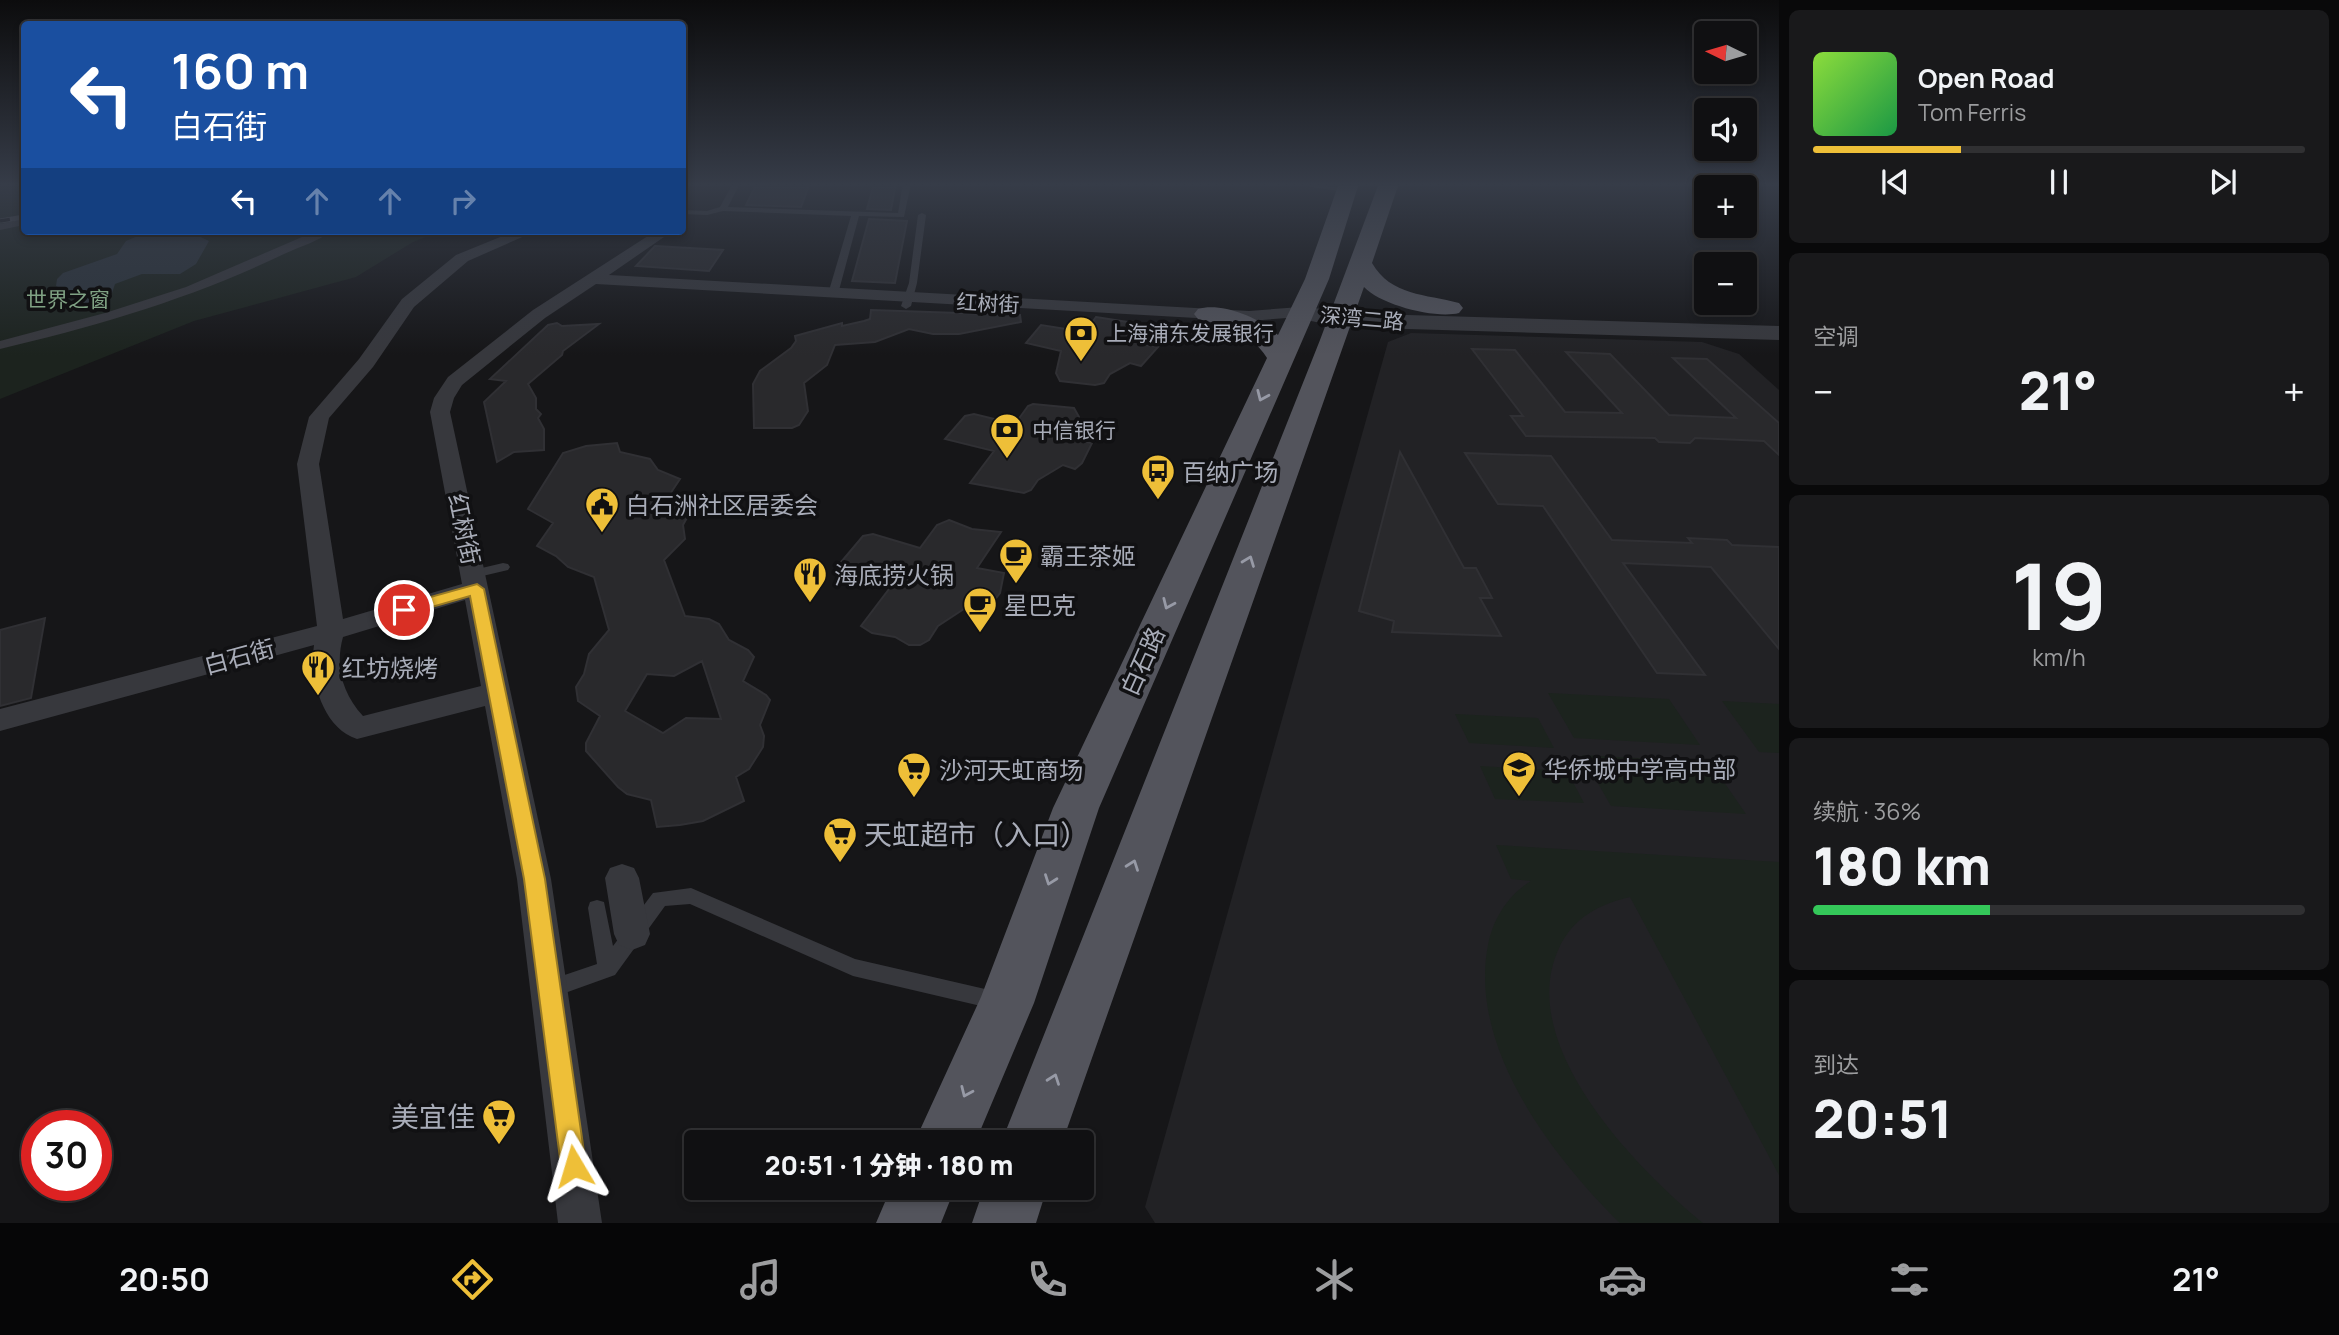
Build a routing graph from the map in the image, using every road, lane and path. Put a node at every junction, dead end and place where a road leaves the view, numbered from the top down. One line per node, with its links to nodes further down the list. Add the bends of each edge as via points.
1 (306, 240): 19 (street, via 173,296)
2 (506, 240): 24 (street, via 462,258 408,303 366,363 319,417 308,464)
3 (650, 240): 9 (street, 红树街)
4 (848, 240): 10 (lane)
5 (918, 240): 11 (lane)
6 (1330, 240): 13 (main road, 白石路, via 1317,279)
7 (1369, 240): 8 (main road, 白石路)
8 (1361, 264): 12 (main road, via 1371,285 1383,293); 13 (main road, 白石路)
9 (592, 279): 10 (street, 红树街); 23 (street, 红树街, via 455,381 444,398 440,412)
10 (833, 294): 11 (street, 红树街)
11 (908, 302): 14 (street, 红树街)
12 (1450, 308): 13 (street, 深湾二路); 15 (street, 深湾二路)
13 (1329, 312): 14 (street, 红树街); 17 (street, 深湾二路); 20 (main road, 白石路); 34 (main road, 白石路, one-way to 13)
14 (1207, 314): 20 (main road, via 1258,330)
15 (1730, 316): 16 (street, 深湾二路); 17 (street)
16 (1779, 318)
17 (1749, 332): 18 (street, 深湾二路); 21 (street)
18 (1779, 333)
19 (0, 345)
20 (1280, 356): 32 (main road, 白石路, one-way to 32, via 1076,808)
21 (1779, 358)
22 (503, 567): 23 (lane)
23 (476, 581): 24 (street, 白石街); 25 (street, 红树街)
24 (331, 631): 25 (street, via 324,650 327,682 339,710 357,728); 26 (street, 白石街)
25 (496, 693): 31 (street, 红树街)
26 (0, 720)
27 (622, 878): 29 (street)
28 (597, 908): 30 (lane)
29 (632, 934): 30 (lane); 32 (lane, via 660,899 691,896 853,967)
30 (608, 969): 31 (lane)
31 (551, 989): 38 (street, 红树街)
32 (1006, 1003): 33 (main road, 白石路, one-way to 33)
33 (950, 1130)
34 (1037, 1130)
35 (919, 1200): 39 (main road)
36 (1012, 1200): 40 (main road)
37 (1032, 1200): 41 (main road)
38 (580, 1223)
39 (908, 1223)
40 (1004, 1223)
41 (1031, 1223)

